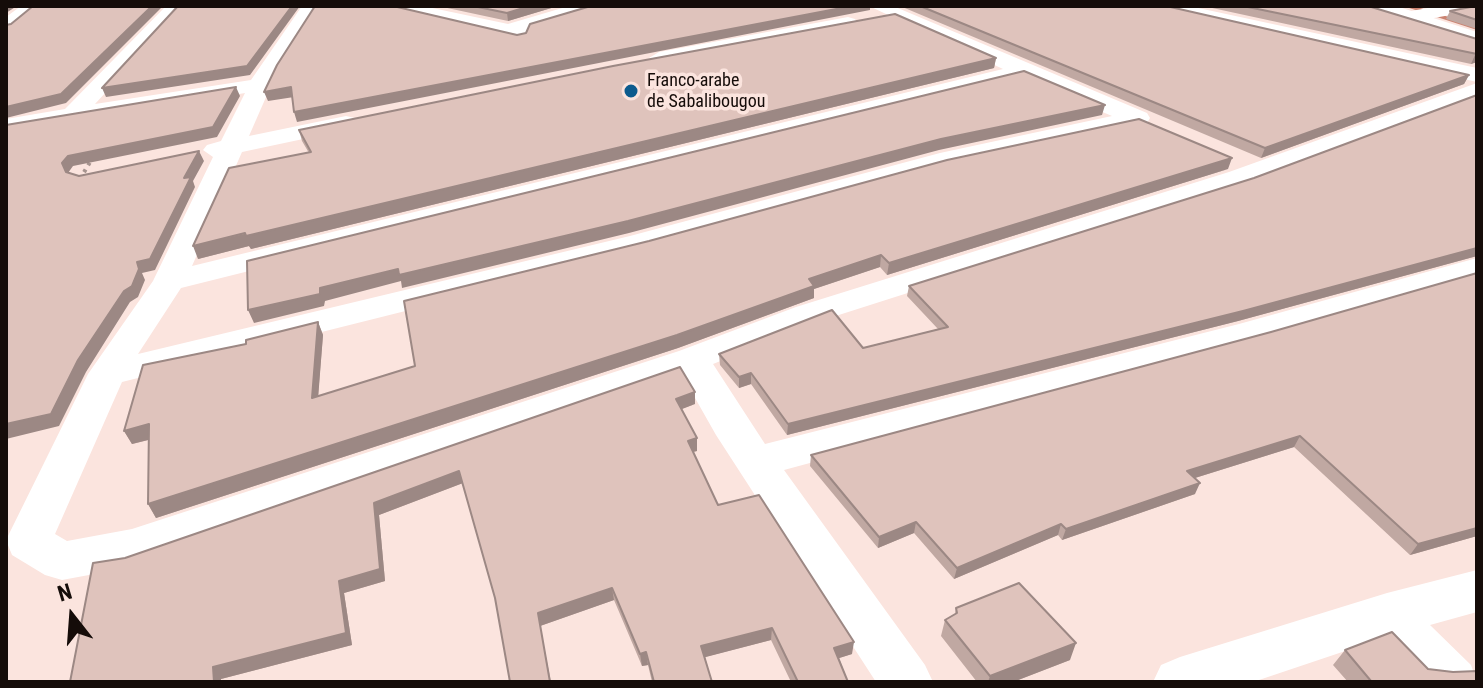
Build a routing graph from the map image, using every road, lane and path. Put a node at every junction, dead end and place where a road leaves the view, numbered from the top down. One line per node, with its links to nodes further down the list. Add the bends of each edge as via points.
1 (20, 6): 11 (street)
2 (33, 6): 15 (street)
3 (176, 6): 23 (street)
4 (311, 6): 20 (street)
5 (397, 6): 14 (street)
6 (525, 6): 14 (street)
7 (588, 6): 14 (street, via 514,33)
8 (1164, 6): 19 (street)
9 (1373, 6): 13 (main road)
10 (1472, 6): 13 (street)
11 (6, 7)
12 (888, 10): 17 (street); 18 (street)
13 (1407, 17): 16 (main road)
14 (485, 25)
15 (6, 26)
16 (1477, 40)
17 (642, 61)
18 (1026, 70): 30 (street); 32 (street, via 1152,124 940,161 638,243)
19 (1477, 75)
20 (261, 83): 22 (street); 26 (street)
21 (1477, 90): 31 (street, via 808,314)
22 (118, 105): 23 (street); 28 (path)
23 (75, 112): 25 (street)
24 (370, 118): 26 (street)
25 (6, 126)
26 (232, 147): 27 (street); 30 (street)
27 (188, 155)
28 (75, 185)
29 (1477, 268): 33 (street)
30 (169, 281): 32 (street)
31 (692, 359): 32 (street, via 132,548 62,561 28,542); 33 (street)
32 (107, 374)
33 (755, 462): 36 (street)
34 (1477, 591): 35 (street)
35 (1387, 615): 37 (street); 38 (street)
36 (906, 682)
37 (1180, 682)
38 (1452, 682)

